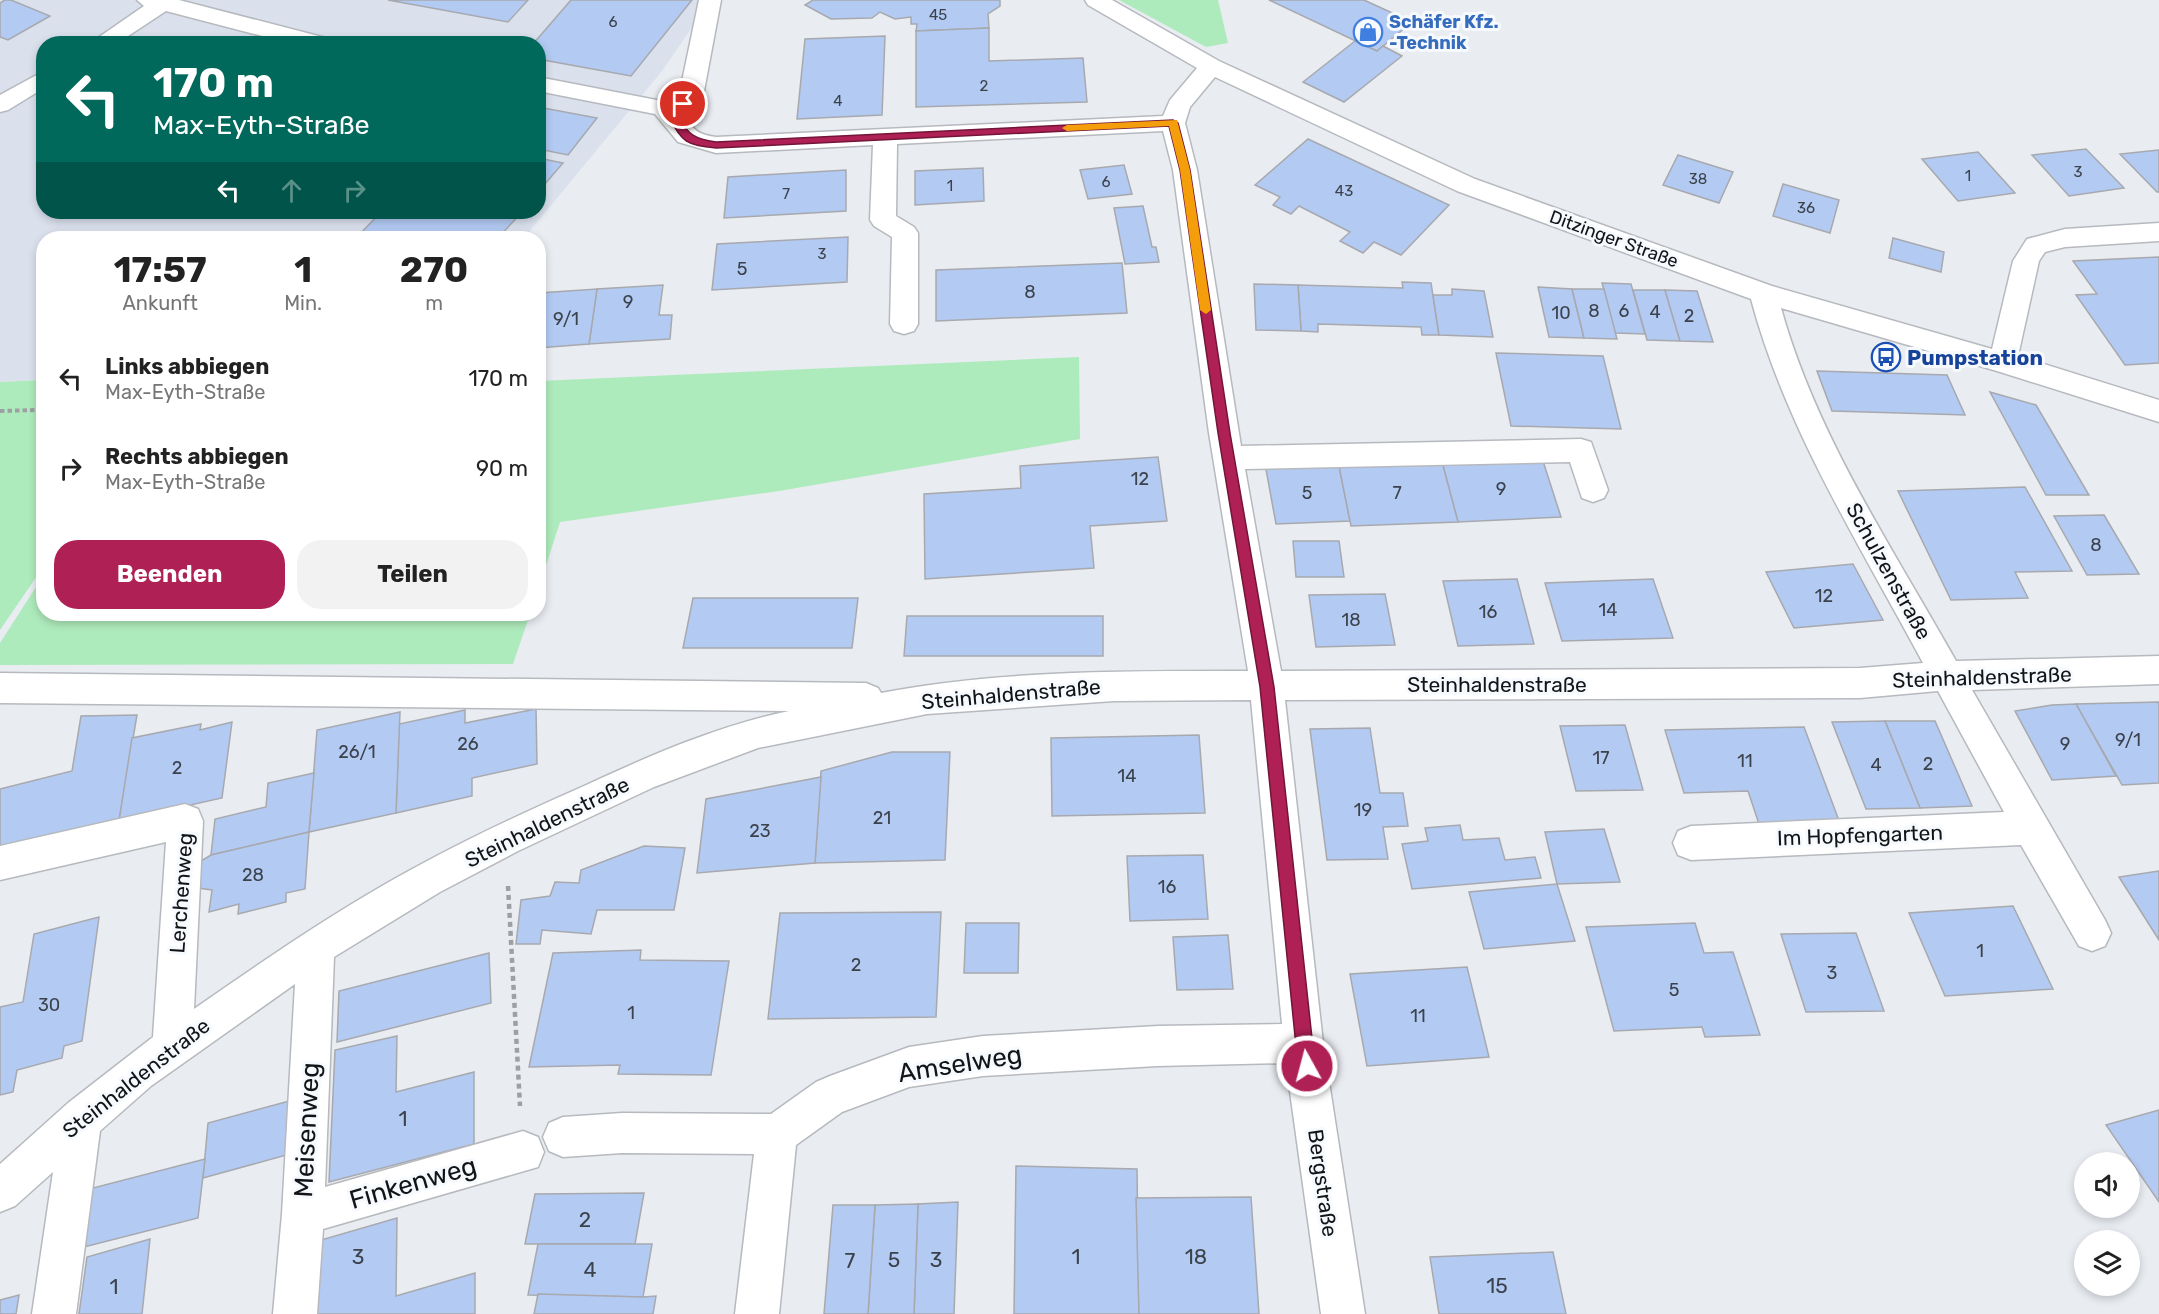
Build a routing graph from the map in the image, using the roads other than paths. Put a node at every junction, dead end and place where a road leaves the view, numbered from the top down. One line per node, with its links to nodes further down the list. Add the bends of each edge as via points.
1 (710, 0): 10 (street, via 692,91)
2 (1096, 0): 6 (street, Ditzinger Straße)
3 (159, 2): 4 (street); 5 (street)
4 (111, 36)
5 (291, 36)
6 (1211, 66): 11 (street, via 1178,105); 14 (street, Ditzinger Straße, via 1466,185)
7 (36, 83): 9 (street)
8 (546, 86): 10 (street, via 663,108)
9 (0, 105)
10 (674, 117): 12 (street, via 684,136 697,143 716,145)
11 (1173, 123): 12 (street); 18 (street, Bergstraße, via 1185,170)
12 (885, 137): 15 (street, via 883,220 905,233)
13 (2159, 232): 16 (street, via 2065,238 2036,245 2025,261)
14 (1763, 293): 16 (street, Ditzinger Straße); 21 (street, Schulzenstraße, via 1773,339 1799,399)
15 (904, 324)
16 (2003, 362): 17 (street, Ditzinger Straße)
17 (2159, 411)
18 (1228, 458): 19 (street, via 1581,450); 22 (street, Bergstraße)
19 (1593, 490)
20 (2159, 670): 21 (street, Steinhaldenstraße)
21 (1947, 676): 22 (street, Steinhaldenstraße, via 1860,683); 25 (street, Schulzenstraße)
22 (1267, 687): 24 (street, Steinhaldenstraße, via 1114,686); 30 (street, Bergstraße)
23 (0, 688): 24 (street)
24 (927, 699): 29 (street, Steinhaldenstraße, via 757,733 642,777 505,839)
25 (2030, 828): 26 (street, Im Hopfengarten); 28 (street, Schulzenstraße)
26 (1691, 843)
27 (0, 863): 31 (street, Lerchenweg, via 186,821)
28 (2092, 933)
29 (316, 946): 31 (street, Steinhaldenstraße); 37 (street, Meisenweg)
30 (1304, 1043): 33 (street, Amselweg, via 983,1056 909,1067 830,1096); 41 (street, Bergstraße)
31 (172, 1047): 32 (street, Steinhaldenstraße)
32 (82, 1118): 36 (street, Steinhaldenstraße); 38 (street)
33 (777, 1134): 34 (street, via 622,1133); 40 (street)
34 (563, 1137)
35 (523, 1152): 37 (street, Finkenweg)
36 (0, 1191)
37 (303, 1214): 39 (street, Meisenweg)
38 (54, 1314)
39 (295, 1314)
40 (757, 1314)
41 (1343, 1314)

